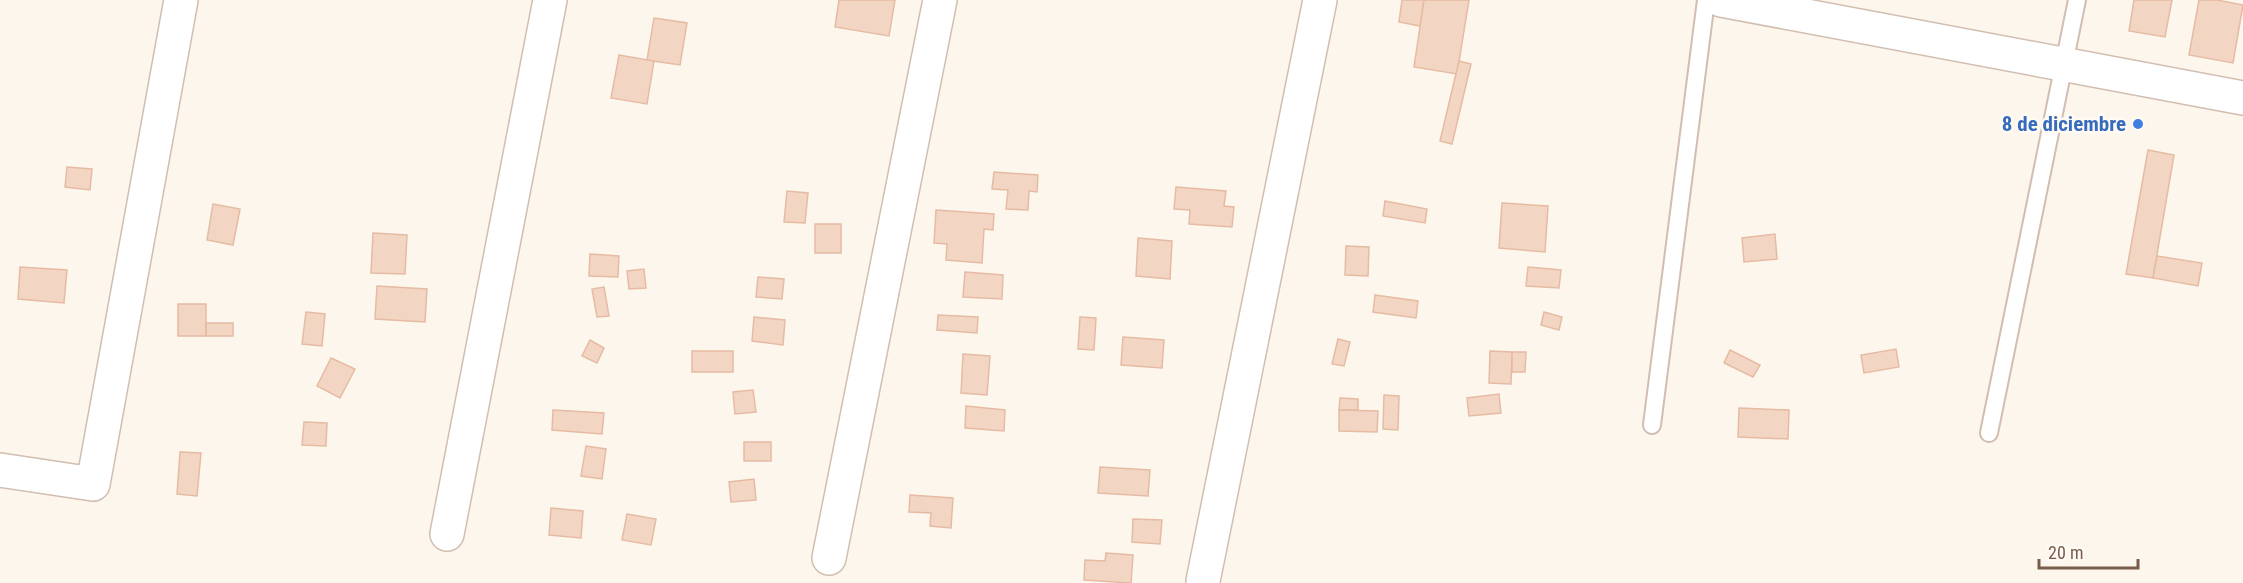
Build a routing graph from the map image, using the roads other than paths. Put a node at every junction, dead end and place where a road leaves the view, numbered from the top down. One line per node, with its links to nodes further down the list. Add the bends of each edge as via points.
1 (181, 0): 12 (street, via 93,484)
2 (550, 0): 13 (street)
3 (940, 0): 14 (street)
4 (1320, 0): 15 (street)
5 (1706, 0): 10 (lane)
6 (1721, 0): 8 (street)
7 (2077, 0): 8 (lane)
8 (2063, 64): 9 (street); 11 (lane)
9 (2243, 98)
10 (1652, 425)
11 (1989, 432)
12 (0, 470)
13 (447, 534)
14 (828, 558)
15 (1203, 581)

